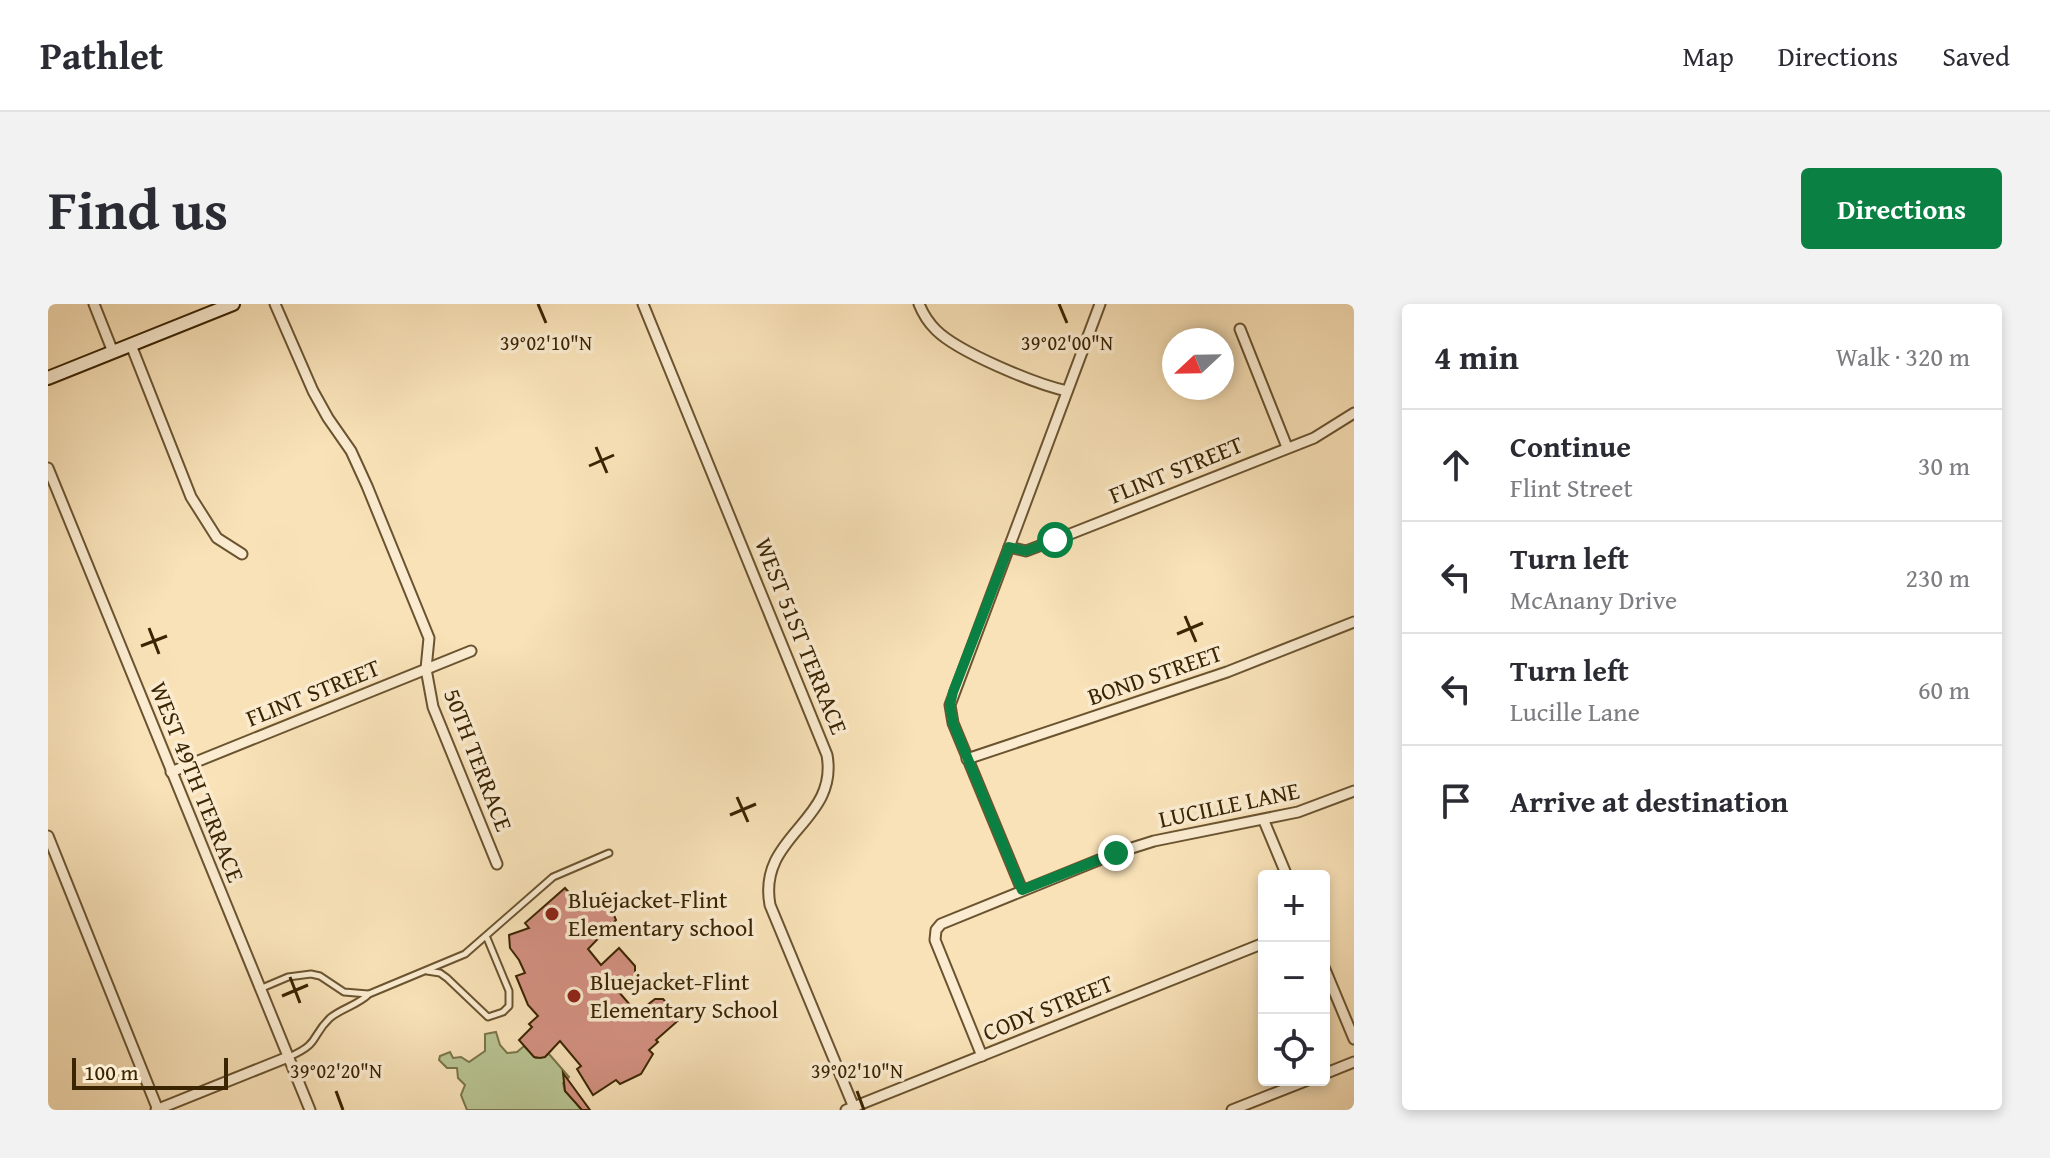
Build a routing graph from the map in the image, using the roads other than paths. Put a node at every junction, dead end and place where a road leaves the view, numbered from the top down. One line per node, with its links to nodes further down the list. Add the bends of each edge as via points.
1 (94, 304): 9 (street)
2 (233, 304): 8 (main road)
3 (275, 304): 19 (street, 50TH TERRACE, via 313,391 367,486 429,638)
4 (643, 304): 41 (street, WEST 51ST TERRACE, via 827,755 830,767 821,801 772,863 767,891)
5 (919, 304): 11 (street, via 950,342)
6 (1100, 304): 11 (street)
7 (1240, 329): 13 (street)
8 (131, 345): 9 (main road); 16 (street, via 191,497 217,538)
9 (113, 352): 10 (main road)
10 (48, 378)
11 (1067, 391): 15 (street)
12 (1354, 413): 13 (street, FLINT STREET, via 1314,438)
13 (1287, 447): 15 (street, FLINT STREET, via 1026,551)
14 (48, 468): 21 (street, WEST 49TH TERRACE)
15 (1009, 547): 20 (street, via 950,705)
16 (242, 554)
17 (1354, 622): 20 (street, BOND STREET, via 1227,672)
18 (471, 651): 19 (street, FLINT STREET)
19 (426, 669): 21 (street, FLINT STREET); 26 (street, 50TH TERRACE, via 433,707)
20 (967, 759): 28 (street)
21 (171, 772): 33 (street, WEST 49TH TERRACE)
22 (1354, 791): 23 (street, LUCILLE LANE)
23 (1264, 821): 27 (street); 28 (street, LUCILLE LANE, via 1154,841)
24 (48, 836): 42 (street)
25 (609, 853): 29 (lane, via 553,877)
26 (497, 864)
27 (1284, 870)
28 (1022, 890): 36 (street, LUCILLE LANE, via 953,917 936,930 935,940)
29 (487, 938): 31 (lane); 31 (lane, via 509,991 509,1006 503,1012 488,1017 447,978)
30 (1258, 945): 36 (street, CODY STREET)
31 (426, 970): 34 (lane)
32 (1330, 981): 35 (street)
33 (260, 989): 34 (lane, via 311,974 344,992); 37 (street, WEST 49TH TERRACE)
34 (369, 994): 37 (lane, via 331,1017 312,1045)
35 (1354, 1039)
36 (982, 1056): 41 (street, CODY STREET)
37 (288, 1057): 42 (street); 43 (street, WEST 49TH TERRACE)
38 (1354, 1062): 39 (street)
39 (1330, 1072)
40 (1293, 1086): 44 (street)
41 (852, 1109)
42 (157, 1110)
43 (310, 1110)
44 (1232, 1110)

